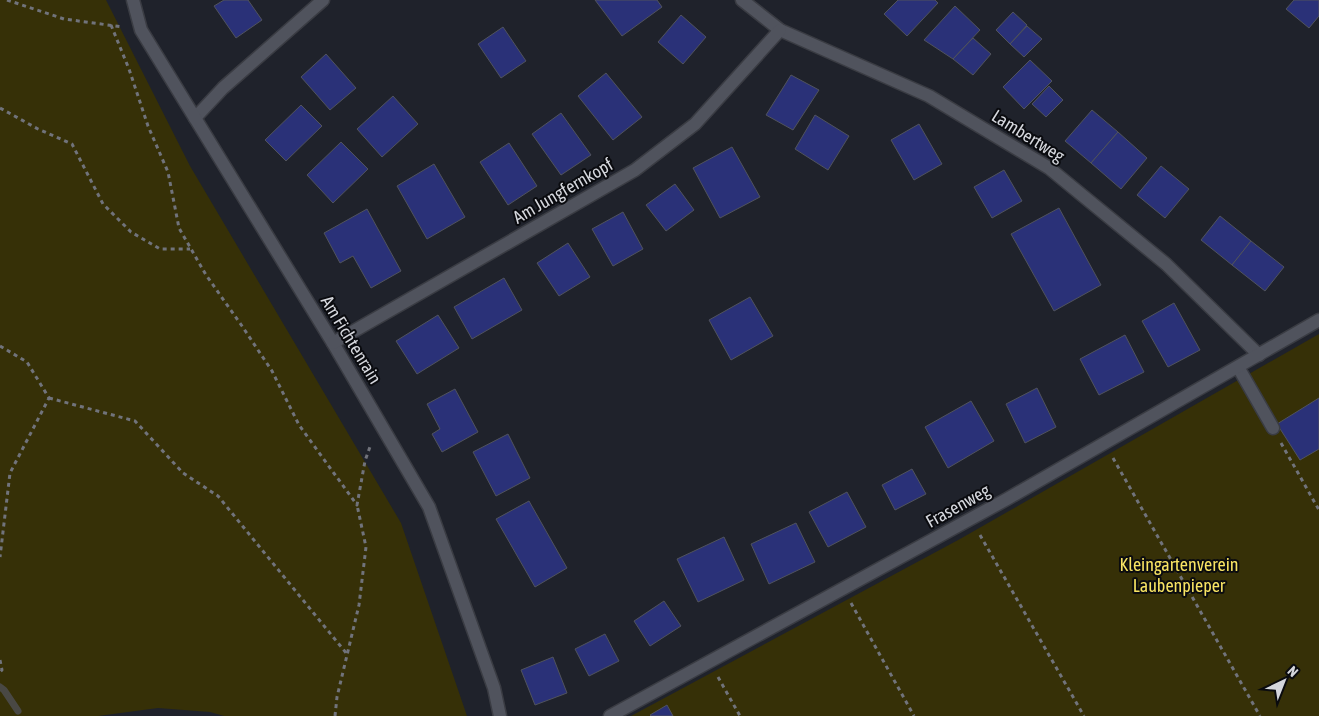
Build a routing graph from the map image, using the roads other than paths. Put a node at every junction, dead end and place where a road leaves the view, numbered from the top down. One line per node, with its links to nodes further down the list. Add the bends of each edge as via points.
1 (133, 0): 5 (street, Am Fichtenrain, via 140,30)
2 (323, 0): 5 (street, via 223,88)
3 (742, 0): 4 (street, Lambertweg)
4 (780, 30): 7 (street, Am Jungfernkopf, via 695,124 635,170); 8 (street, Lambertweg, via 929,96 1049,168 1166,264)
5 (195, 118): 7 (street, Am Fichtenrain)
6 (1319, 320): 8 (street, Frasenweg)
7 (333, 343): 11 (street, Am Fichtenrain, via 429,507 494,688)
8 (1260, 354): 9 (street, Frasenweg)
9 (1238, 367): 10 (street); 12 (street, Frasenweg, via 971,519)
10 (1273, 428)
11 (500, 716)
12 (610, 716)

